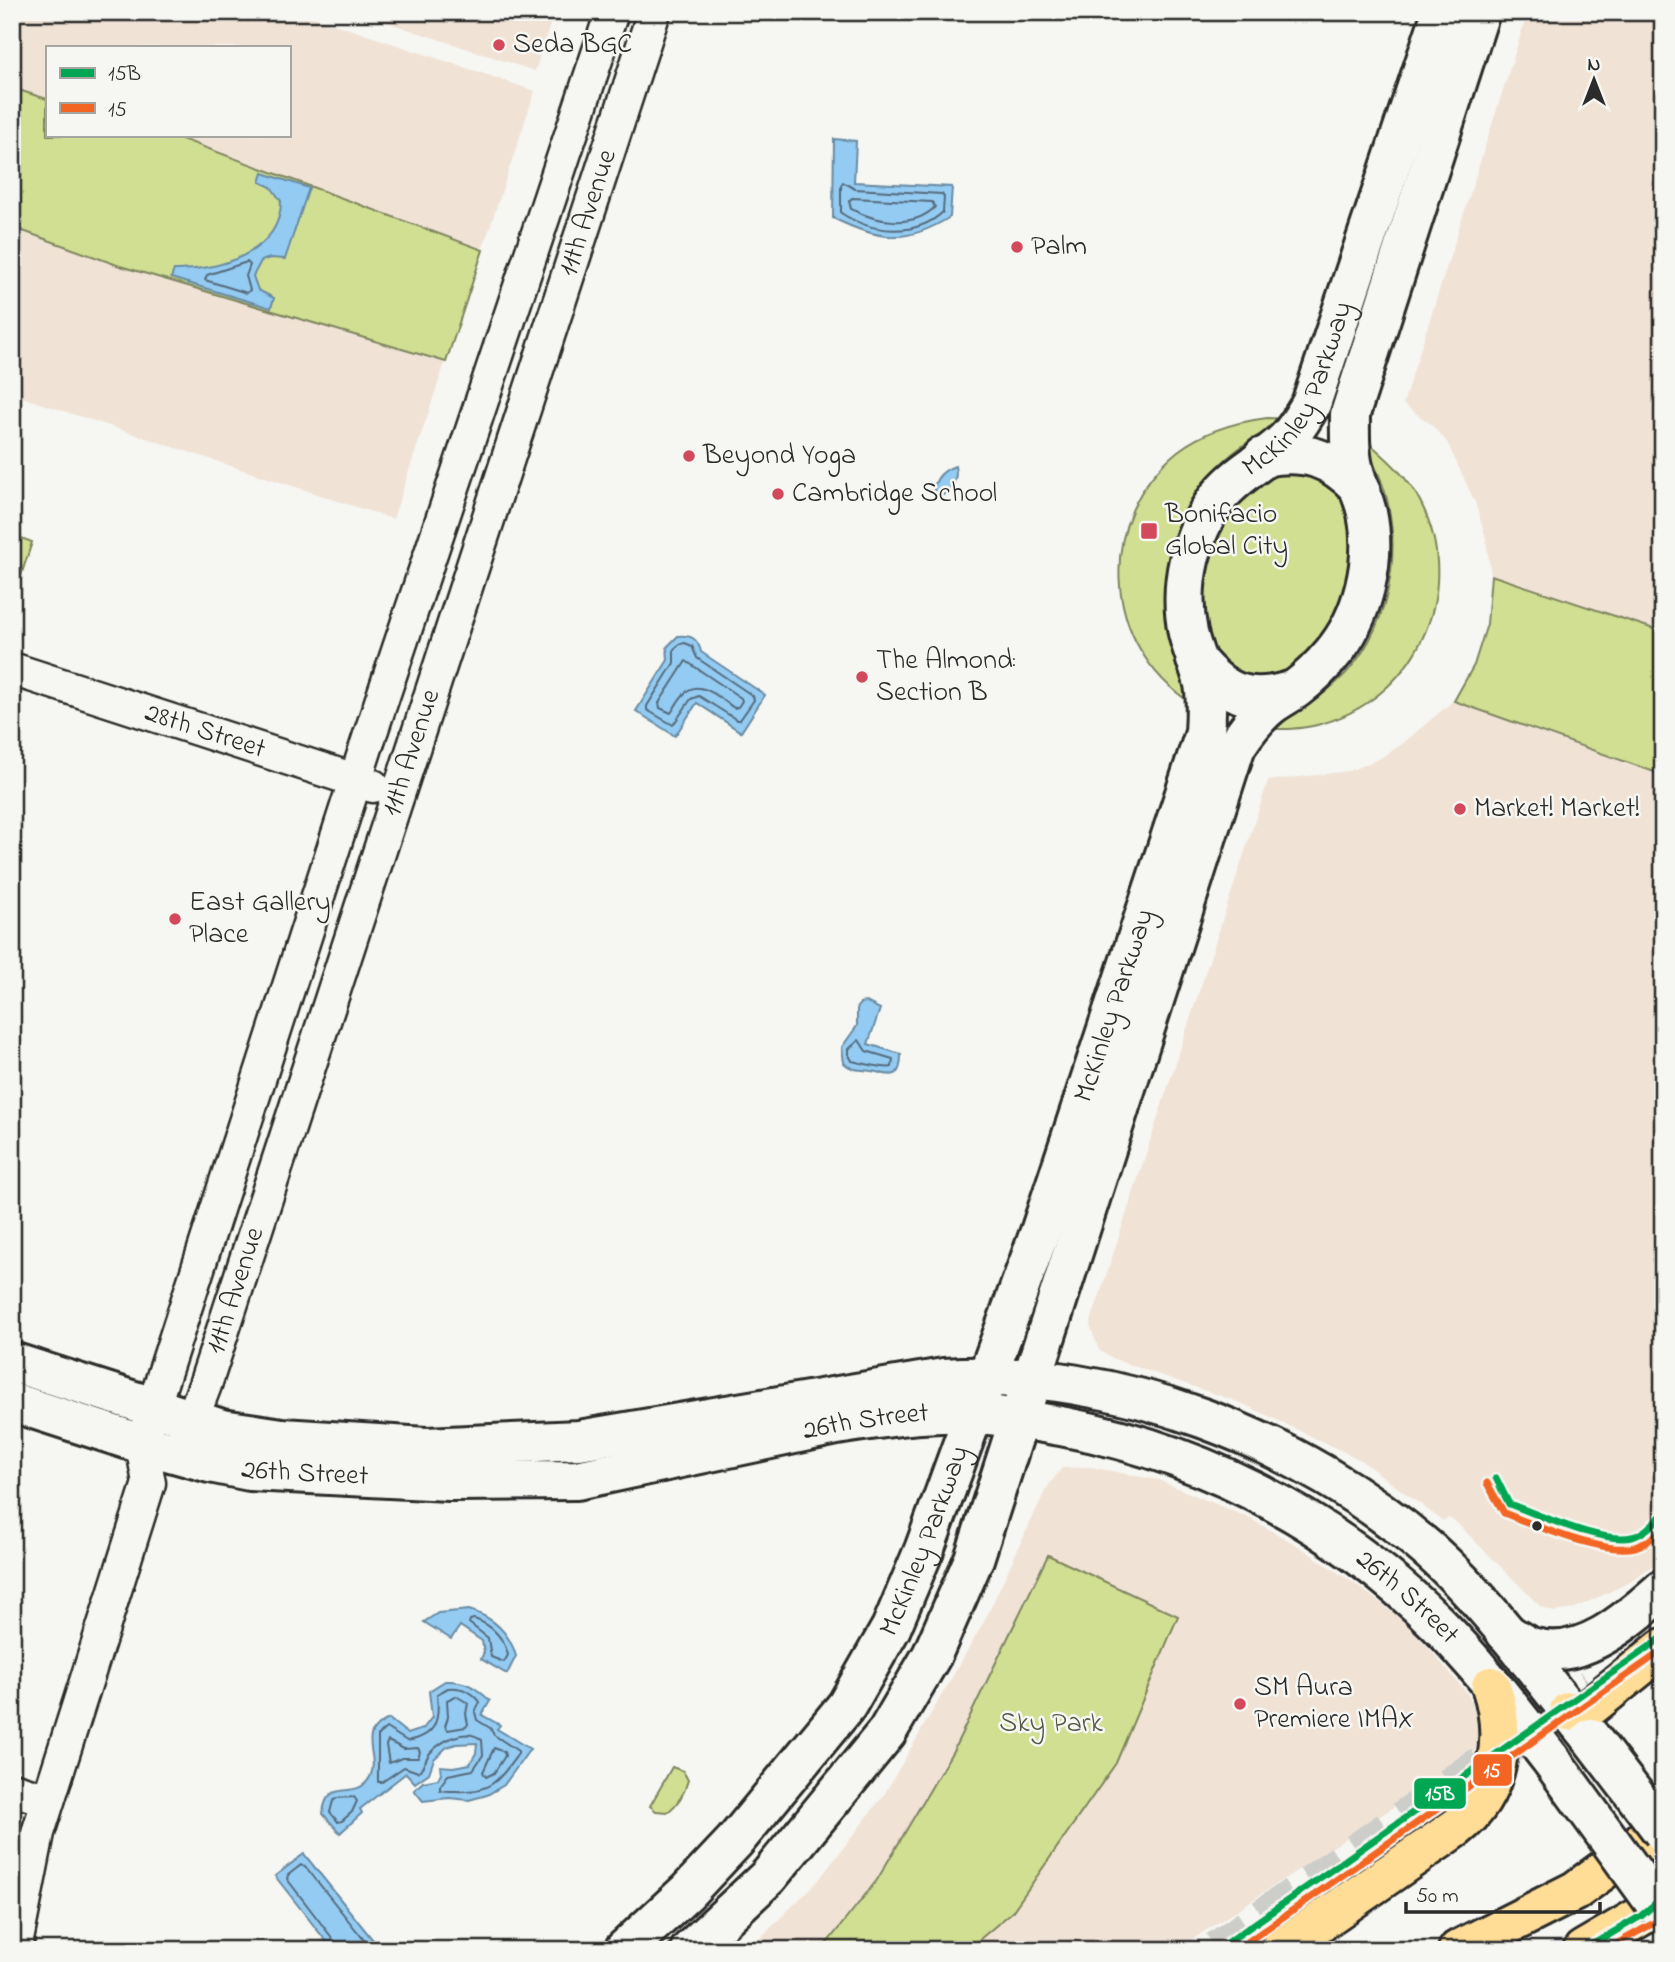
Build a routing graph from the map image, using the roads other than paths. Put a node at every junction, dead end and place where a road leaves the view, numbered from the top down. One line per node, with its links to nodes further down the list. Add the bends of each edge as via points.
1 (612, 12): 10 (street, 11th Avenue)
2 (654, 12): 11 (street, 11th Avenue)
3 (1442, 12): 5 (main road, McKinley Parkway, via 1311,404 1285,441)
4 (1480, 12): 6 (main road, McKinley Parkway, via 1350,414 1352,464)
5 (1263, 457): 6 (main road, via 1306,454 1345,472); 7 (main road, McKinley Parkway, via 1220,495 1193,546 1185,603)
6 (1360, 488): 9 (main road, McKinley Parkway, via 1370,544 1361,599 1336,650)
7 (1196, 660): 9 (main road, via 1210,678 1229,691 1251,697); 13 (main road, McKinley Parkway, via 1207,708 1205,733 1045,1217)
8 (12, 669): 10 (street, 28th Street)
9 (1295, 689): 14 (main road, McKinley Parkway, via 1252,723 1236,746)
10 (356, 781): 11 (street, 28th Street); 16 (street, 11th Avenue)
11 (398, 794): 19 (street, 11th Avenue)
12 (12, 1362): 16 (main road, 26th Street)
13 (986, 1375): 14 (main road, 26th Street); 17 (main road, McKinley Parkway); 19 (main road, 26th Street, via 579,1440 426,1447 250,1435)
14 (1031, 1380): 18 (main road, McKinley Parkway); 21 (main road, 26th Street, via 1160,1404 1248,1436 1317,1471 1365,1500 1431,1552)
15 (12, 1402): 19 (main road, 26th Street)
16 (153, 1408): 19 (main road, 26th Street)
17 (972, 1413): 18 (main road, 26th Street); 19 (main road, 26th Street, via 837,1425 577,1480 449,1481 250,1471); 32 (main road, McKinley Parkway, via 891,1629 847,1705 735,1841)
18 (1020, 1420): 23 (main road, 26th Street, via 1120,1439 1179,1458 1291,1511 1391,1581 1437,1623); 33 (main road, McKinley Parkway, via 974,1559 932,1655 887,1732 768,1877)
19 (166, 1450): 26 (street, 11th Avenue)
20 (1663, 1590): 21 (main road, via 1628,1619 1586,1644 1562,1651 1533,1648)
21 (1505, 1632): 24 (main road, 26th Street)
22 (1663, 1648): 24 (main road, via 1578,1712)
23 (1491, 1686): 30 (main road, 26th Street, bridge, via 1552,1761); 34 (main road, via 1499,1715 1500,1747 1491,1782 1478,1807 1456,1828)
24 (1580, 1724): 28 (main road, 26th Street, bridge)
25 (12, 1789): 26 (street)
26 (48, 1800): 31 (street, 11th Avenue)
27 (1663, 1821): 35 (main road, via 1575,1891)
28 (1663, 1832)
29 (1663, 1897): 36 (main road, via 1641,1916)
30 (1663, 1914)
31 (15, 1950)
32 (624, 1950)
33 (690, 1950)
34 (1279, 1950)
35 (1458, 1950)
36 (1583, 1950)

